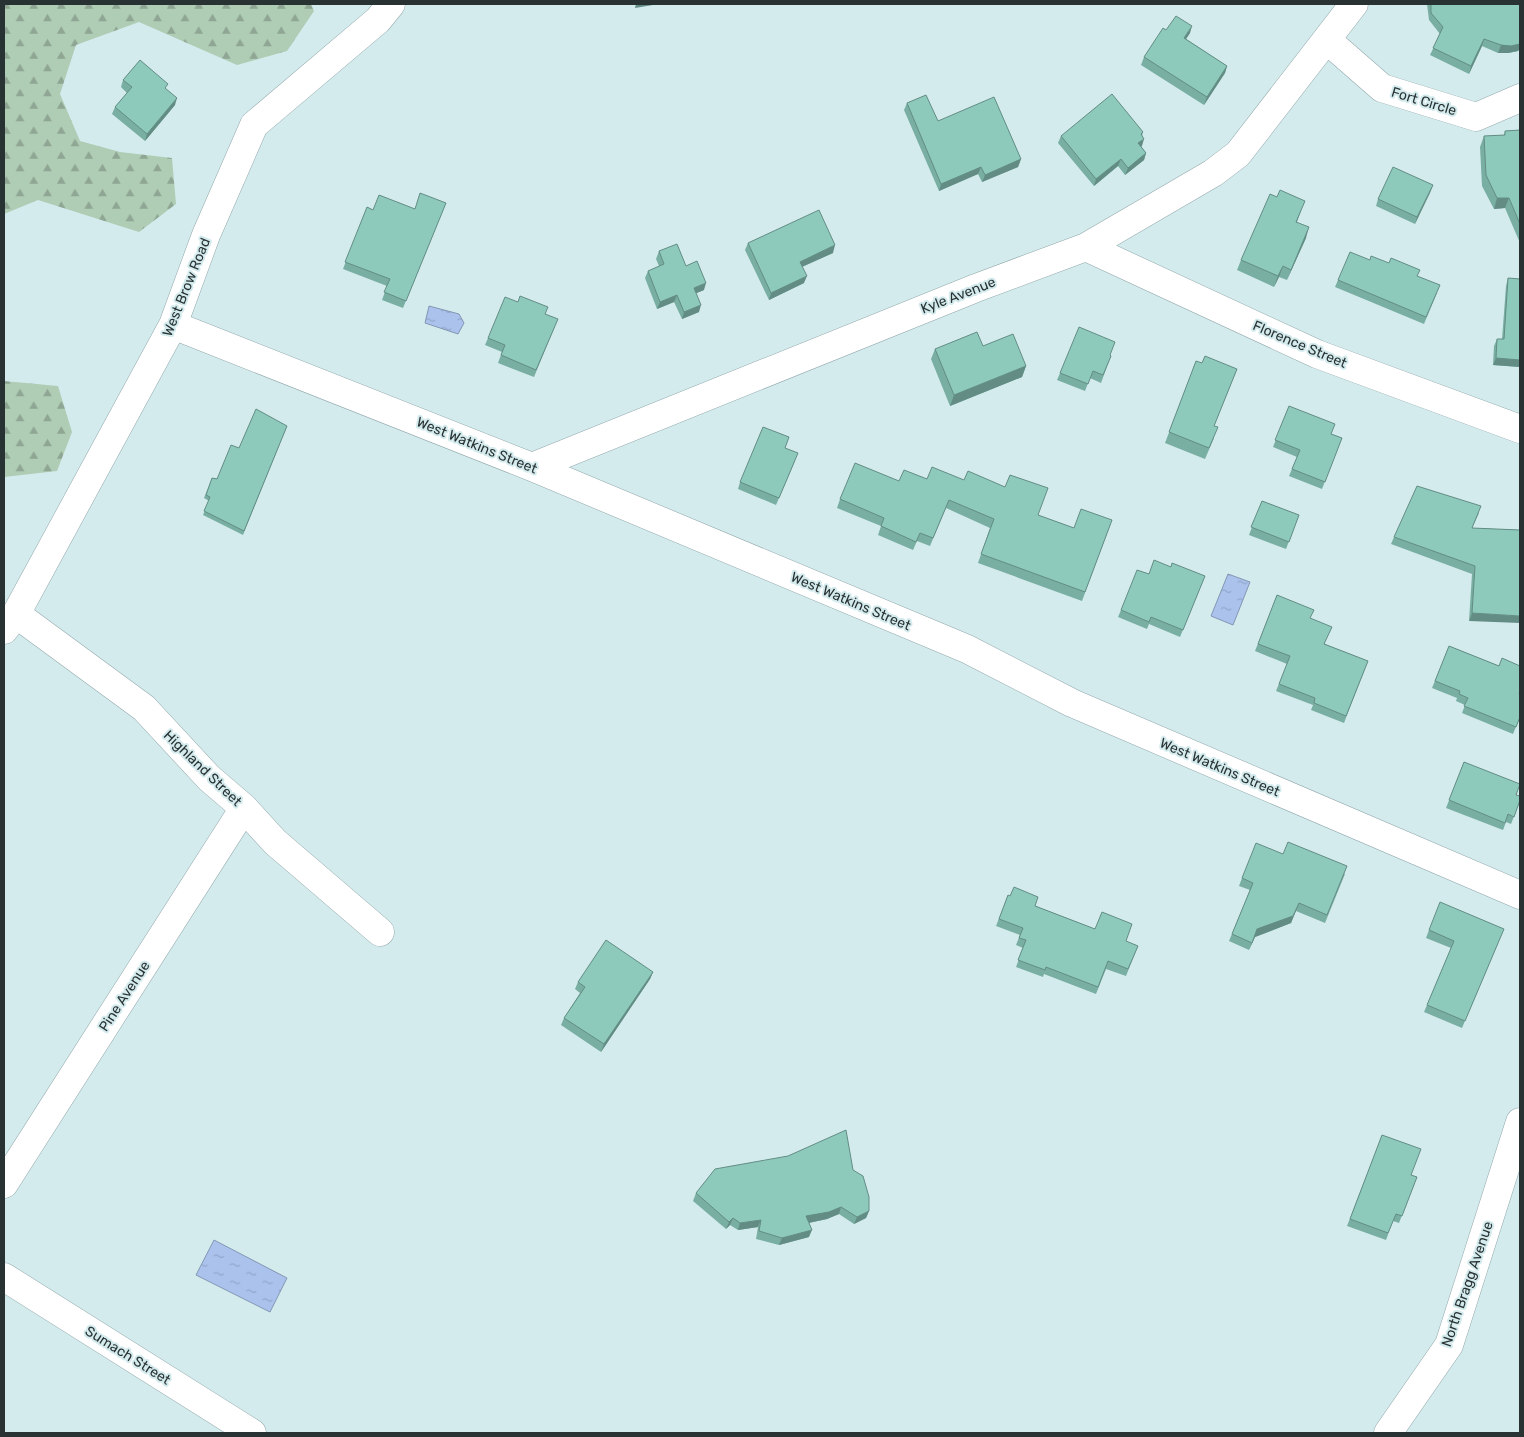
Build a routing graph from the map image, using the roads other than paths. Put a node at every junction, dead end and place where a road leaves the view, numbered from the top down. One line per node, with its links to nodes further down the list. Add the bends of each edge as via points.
1 (391, 4): 6 (street, West Brow Road, via 378,20 254,125 206,235)
2 (1354, 4): 3 (street)
3 (1326, 40): 4 (street, Fort Circle, via 1382,88 1476,117); 5 (street, Kyle Avenue, via 1238,154 1213,173)
4 (1520, 98)
5 (1086, 247): 7 (street, Florence Street, via 1317,354); 8 (street, Kyle Avenue)
6 (173, 325): 8 (street, West Watkins Street); 9 (street, West Brow Road)
7 (1520, 429)
8 (532, 467): 11 (street, West Watkins Street, via 967,649 1072,703)
9 (10, 622): 10 (street, Highland Street, via 144,708 209,778)
10 (244, 808): 12 (street, Highland Street, via 275,842); 14 (street, Pine Avenue)
11 (1520, 896)
12 (380, 932)
13 (1520, 1122): 17 (street, North Bragg Avenue, via 1449,1345)
14 (4, 1184)
15 (4, 1277): 16 (street, Sumach Street)
16 (252, 1433)
17 (1388, 1433)

